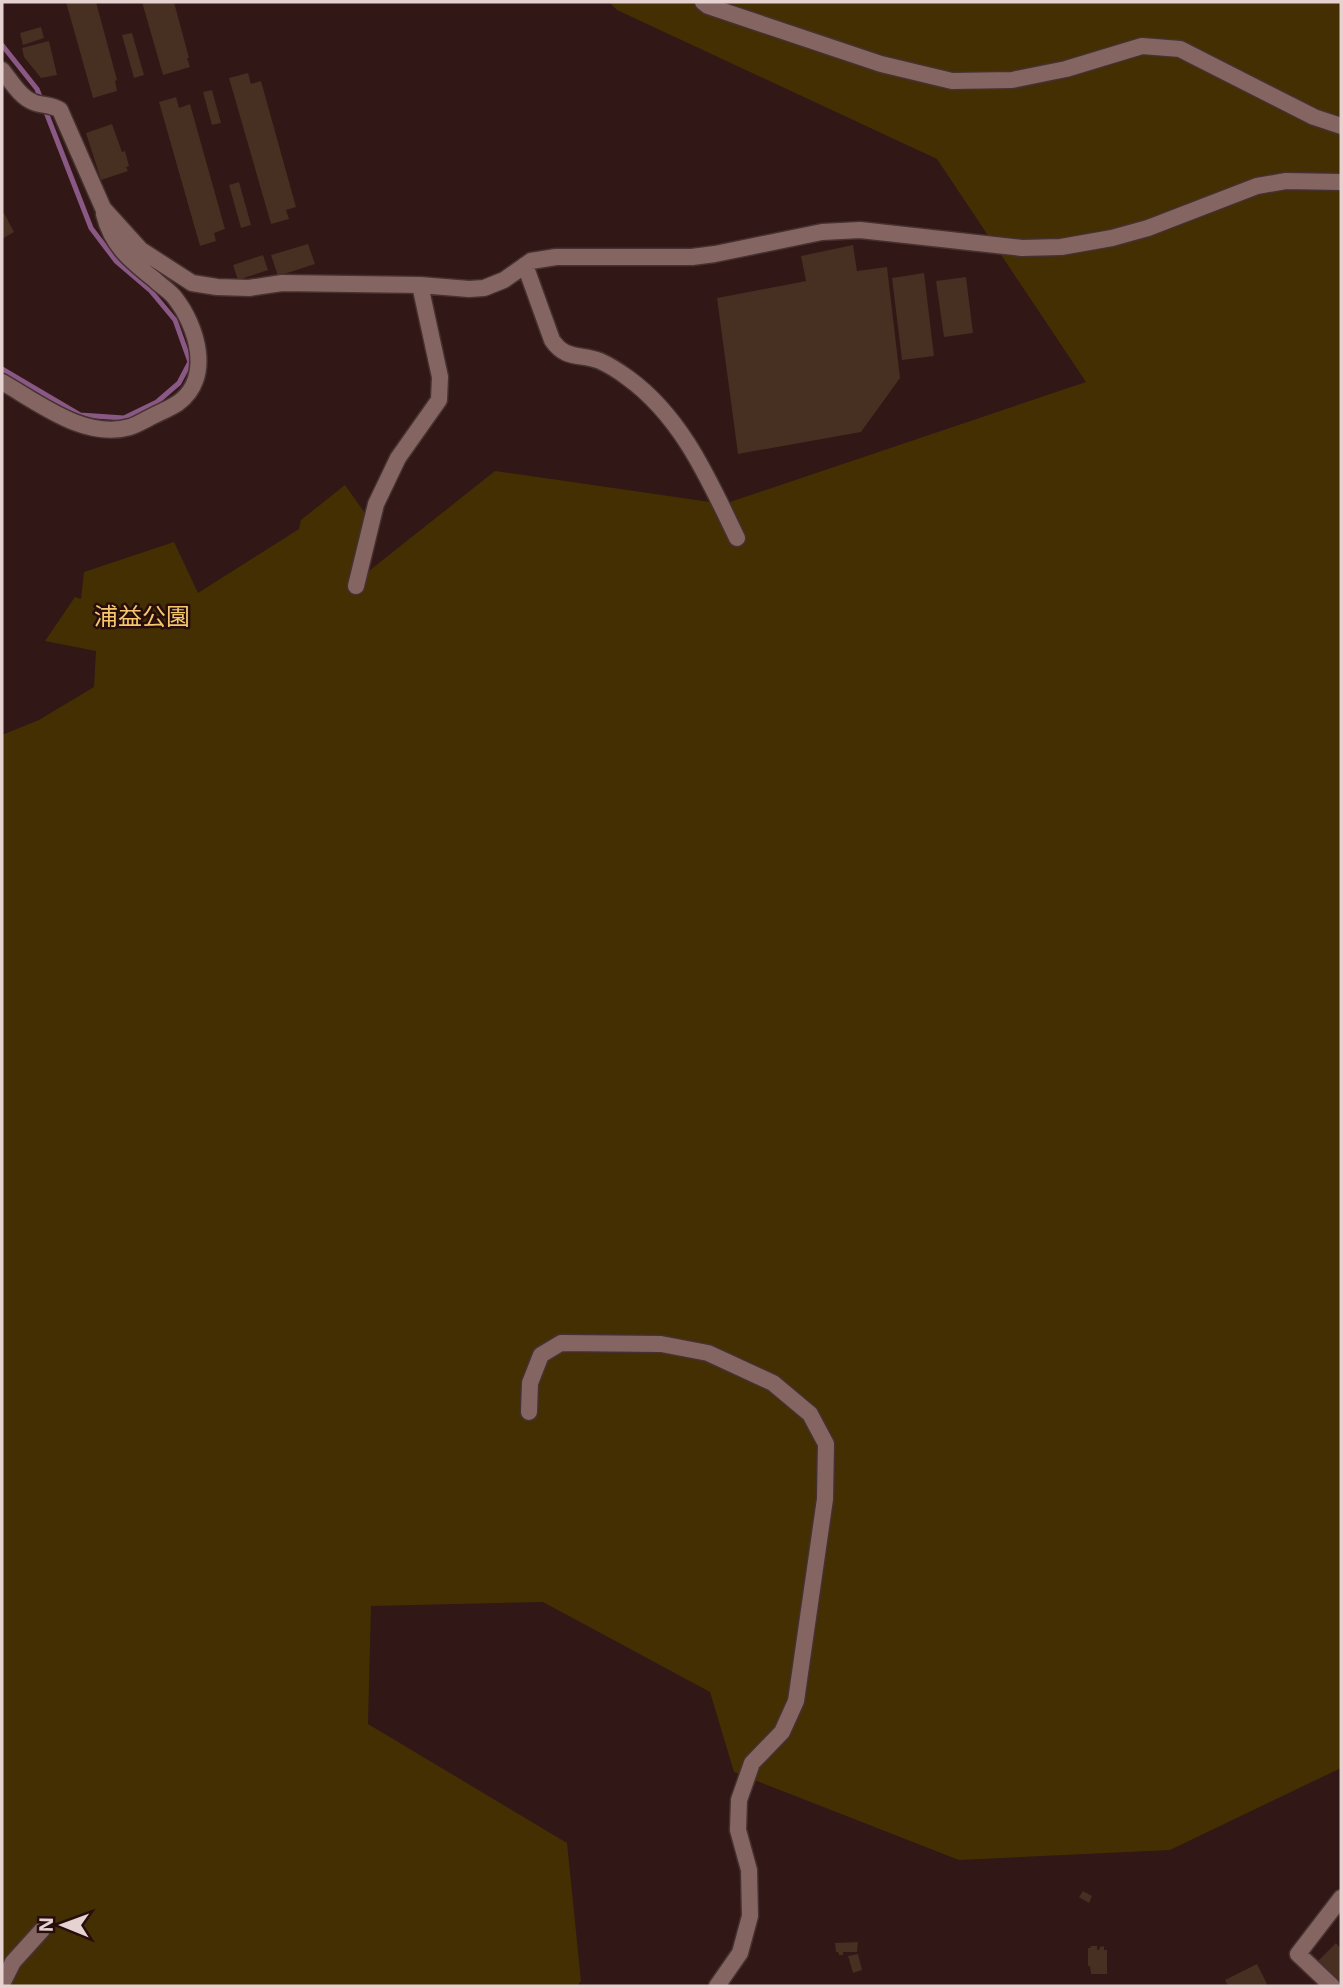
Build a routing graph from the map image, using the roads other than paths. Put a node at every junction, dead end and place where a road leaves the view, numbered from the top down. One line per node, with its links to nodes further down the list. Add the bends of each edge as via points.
1 (703, 2): 3 (street, via 846,53 952,81 1012,80 1142,46 1180,49 1314,117)
2 (2, 70): 5 (street, via 22,95 60,110)
3 (1341, 126)
4 (1341, 182): 6 (street, via 1286,181 1257,186 1148,228 1061,247 1022,248 860,230 822,232 692,257 556,257)
5 (103, 208): 7 (street, via 141,250 192,283 228,288 282,283); 8 (street, via 108,232 122,253 173,295 187,315 199,361 190,391 178,403 131,426 95,429 78,425)
6 (525, 265): 7 (street, via 485,288); 9 (street, via 558,349 598,360 628,377 659,405 708,476)
7 (420, 285): 10 (street, via 440,377 439,400 398,458 376,504)
8 (2, 382)
9 (737, 538)
10 (356, 586)
11 (529, 1412): 15 (street, via 530,1383 541,1355 561,1343 660,1344 708,1353 773,1382 810,1414 826,1444 825,1499 796,1701 782,1732 752,1763 739,1800 738,1830 749,1870 750,1916 740,1953)
12 (1341, 1898): 16 (street, via 1298,1954)
13 (42, 1930): 14 (street, via 13,1962)
14 (2, 1984)
15 (718, 1986)
16 (1332, 1986)

